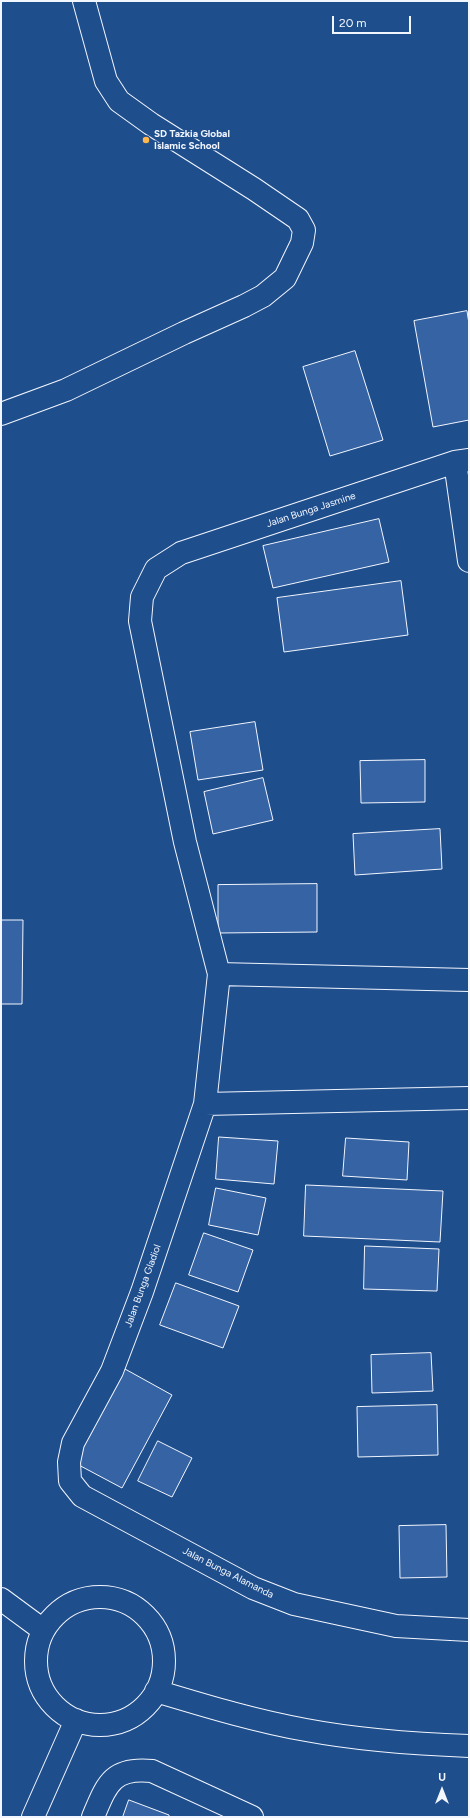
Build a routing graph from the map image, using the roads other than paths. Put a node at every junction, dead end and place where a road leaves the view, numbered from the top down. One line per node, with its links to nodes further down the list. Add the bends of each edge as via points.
1 (84, 1): 2 (street, via 106,81 119,101 298,219 304,230 302,243 285,278 263,296 66,390)
2 (1, 414)
3 (462, 461): 4 (street); 5 (street, Jalan Bunga Jasmine, via 182,553)
4 (469, 561)
5 (156, 569): 6 (street, Jalan Bunga Gladiol, via 142,597 140,621 185,842)
6 (218, 974): 7 (street); 9 (street, Jalan Bunga Gladiol)
7 (469, 980)
8 (469, 1098): 9 (street)
9 (205, 1104): 10 (street, Jalan Bunga Gladiol, via 140,1299 112,1371 72,1444)
10 (69, 1462): 13 (street, Jalan Bunga Alamanda, via 70,1481 82,1496 253,1588 294,1604 341,1616 396,1626)
11 (1, 1599): 12 (street)
12 (43, 1630): 14 (street, via 64,1608 93,1597 124,1602 137,1609 157,1632 162,1647 164,1662); 15 (street, via 36,1660 42,1690 62,1713)
13 (469, 1630)
14 (156, 1692): 15 (street, via 148,1704 122,1721 106,1725); 16 (street, via 226,1712 307,1730 407,1742)
15 (76, 1720): 17 (street)
16 (469, 1746)
17 (33, 1817)
18 (93, 1817): 19 (street, via 105,1788 117,1775 135,1769 152,1771)
19 (252, 1817)

